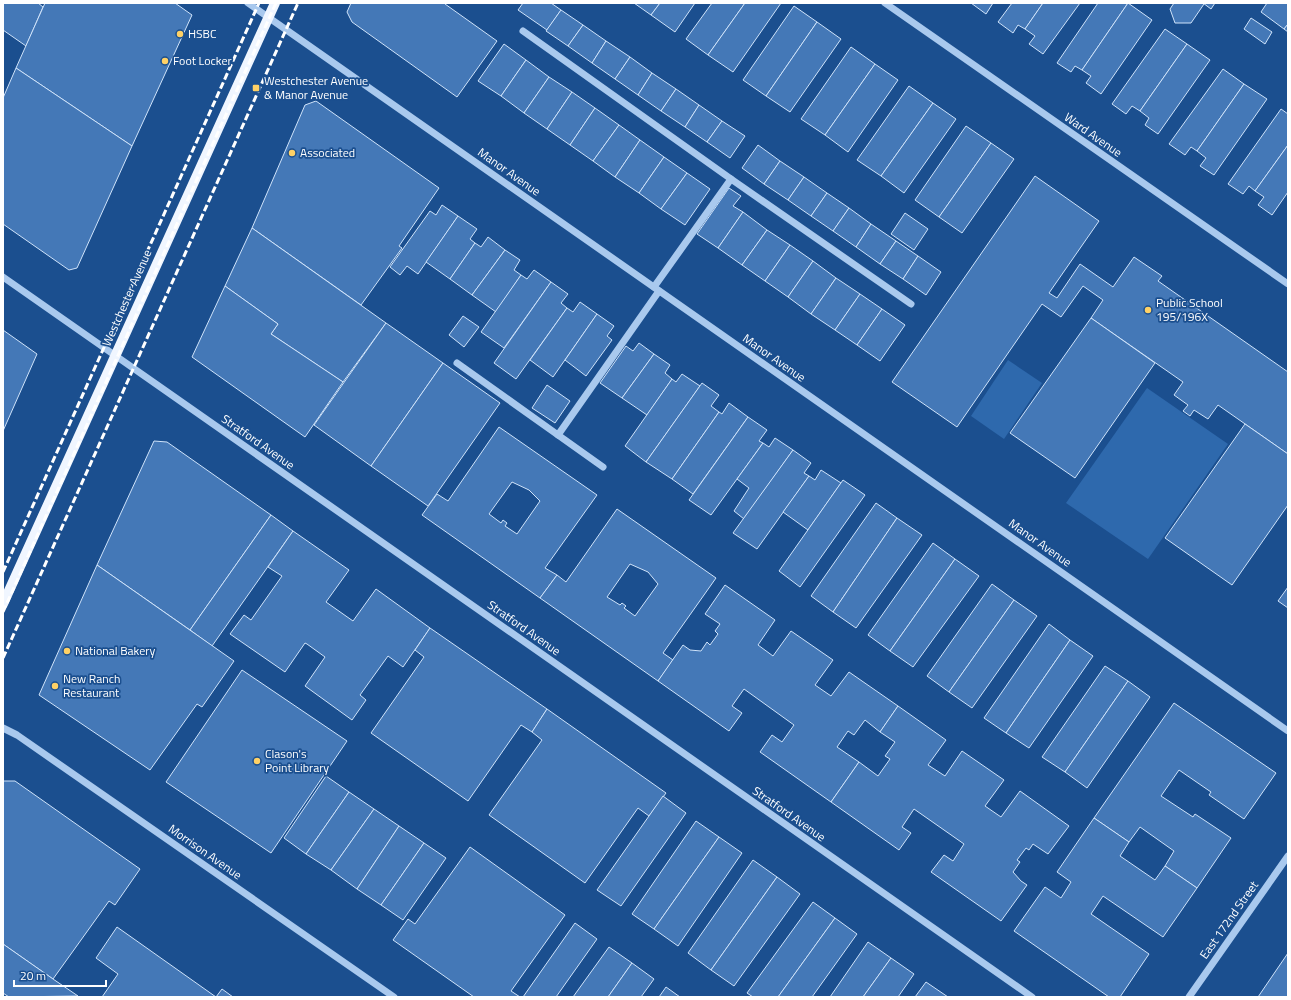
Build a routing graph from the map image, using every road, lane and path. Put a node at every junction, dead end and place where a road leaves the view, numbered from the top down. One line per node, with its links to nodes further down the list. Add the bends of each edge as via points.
1 (248, 3): 4 (street, Manor Avenue)
2 (275, 3): 4 (main road, Westchester Avenue)
3 (885, 3): 8 (street, Ward Avenue)
4 (268, 17): 9 (street, Manor Avenue); 11 (main road, Westchester Avenue)
5 (523, 31): 6 (street)
6 (731, 179): 9 (street); 10 (street)
7 (3, 277): 11 (street, Stratford Avenue)
8 (1288, 284)
9 (656, 289): 13 (street); 17 (street, Manor Avenue)
10 (910, 304)
11 (115, 356): 15 (main road, Westchester Avenue); 20 (street, Stratford Avenue)
12 (457, 363): 13 (street)
13 (558, 434): 14 (street)
14 (603, 467)
15 (3, 604)
16 (3, 728): 19 (street, Morrison Avenue, via 17,735)
17 (1288, 730)
18 (1288, 856): 21 (street, East 172nd Street)
19 (394, 997)
20 (1032, 997)
21 (1189, 997)

